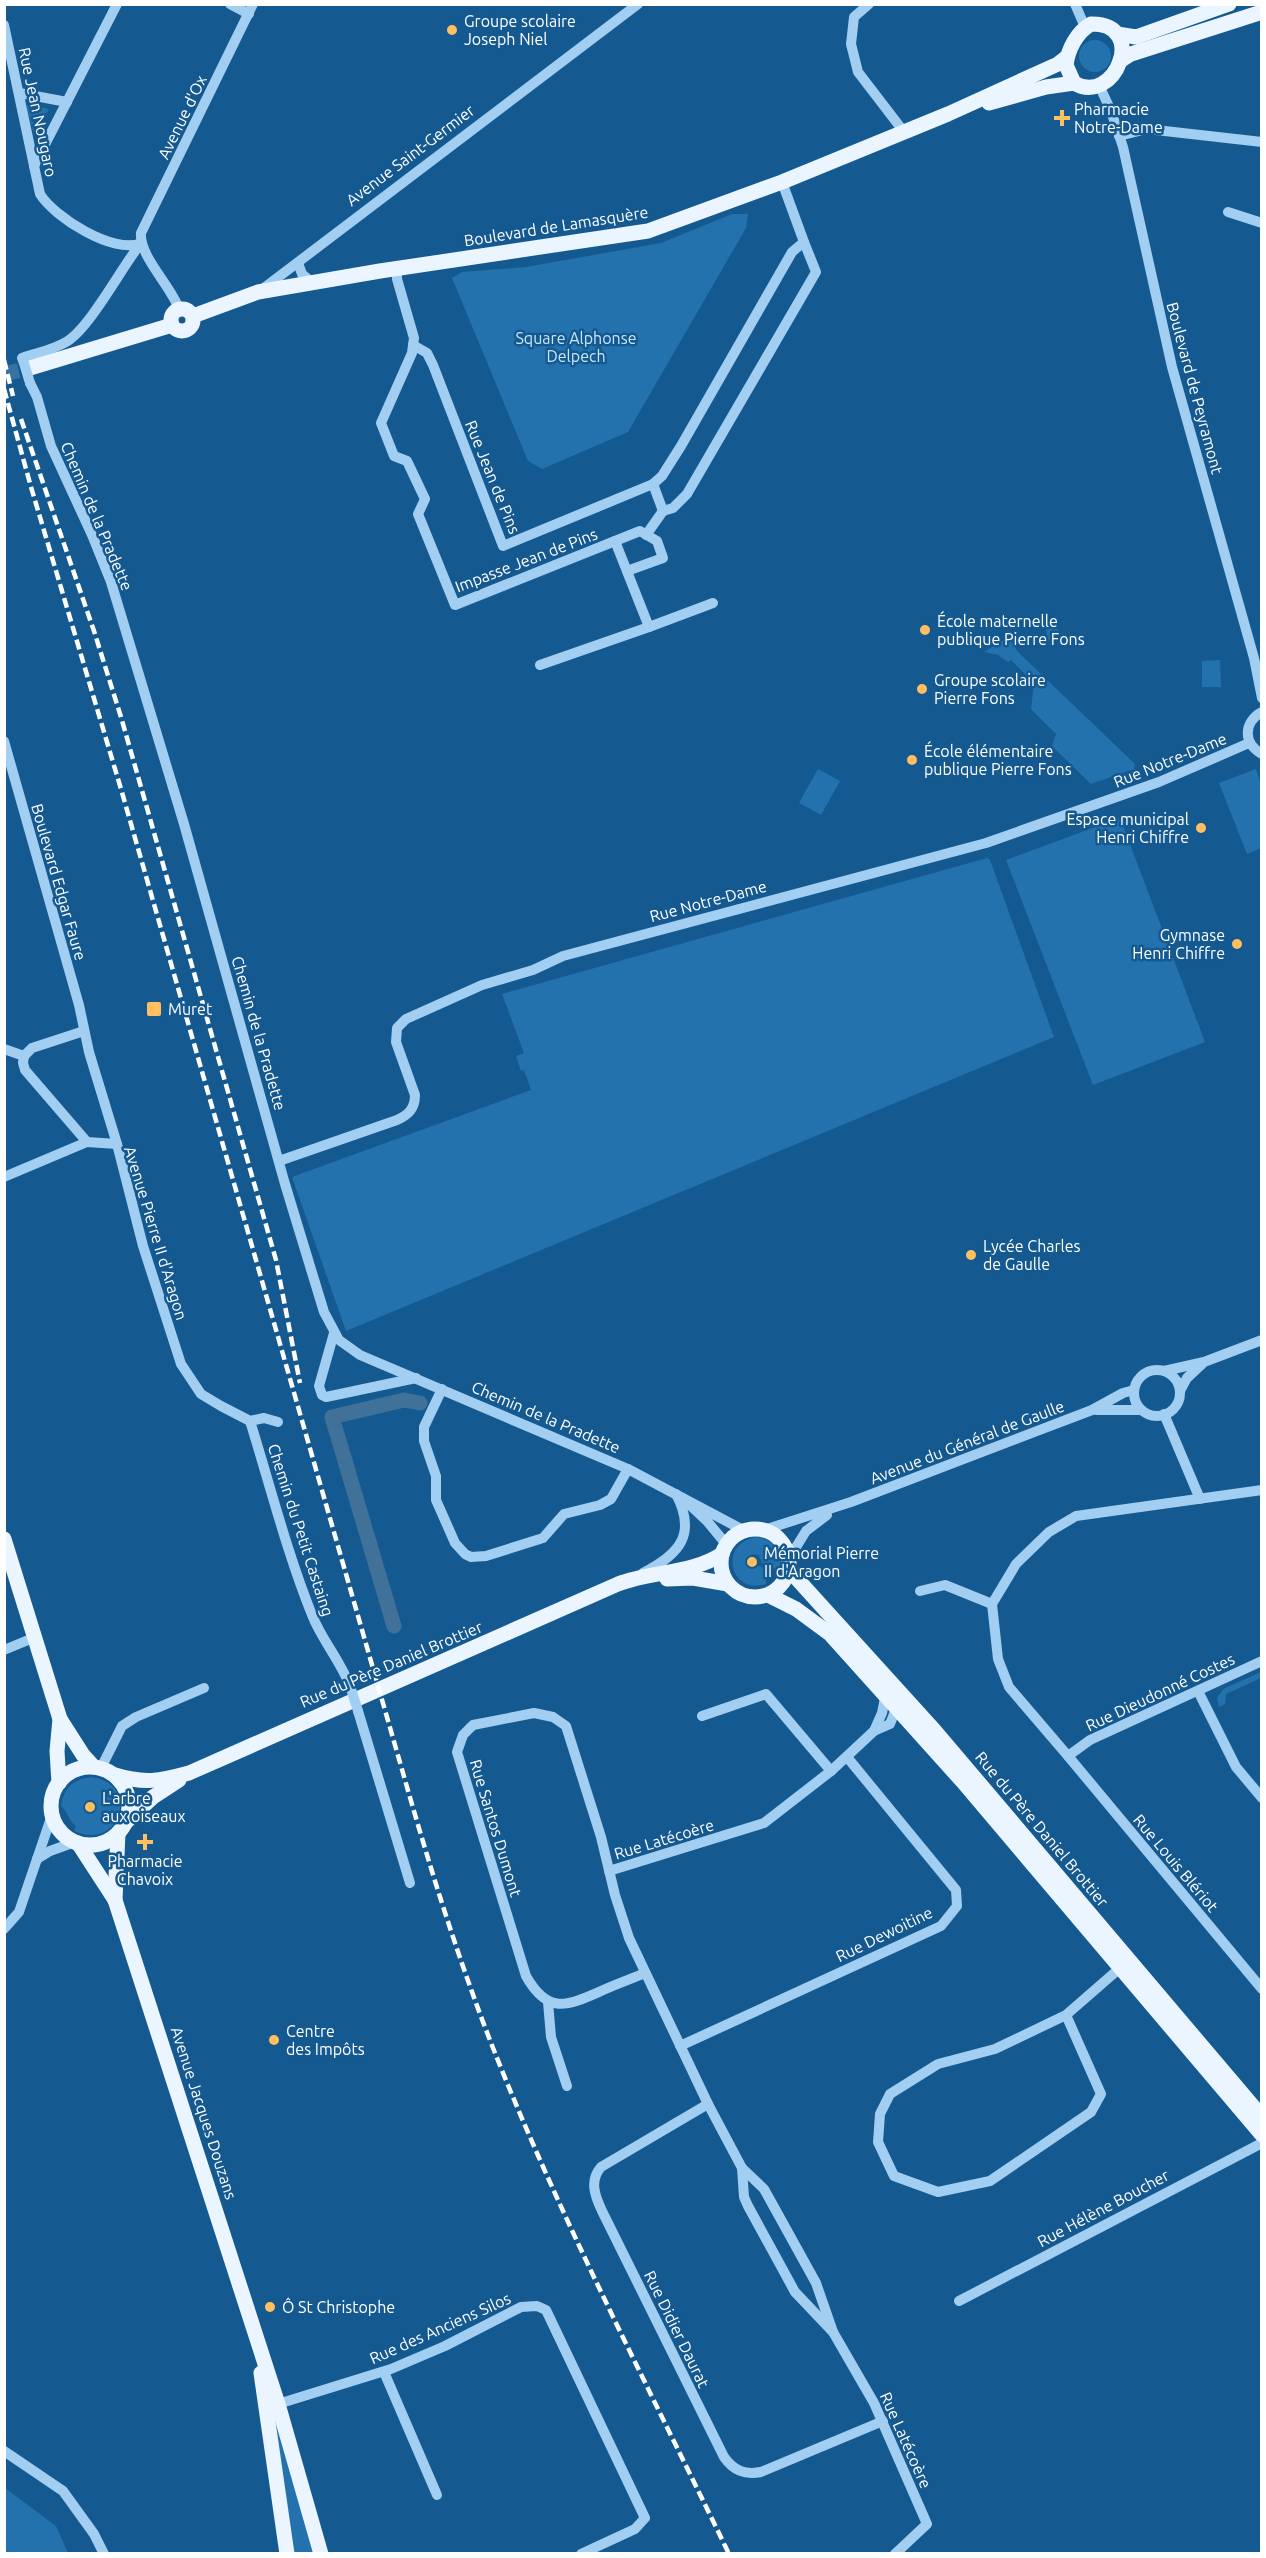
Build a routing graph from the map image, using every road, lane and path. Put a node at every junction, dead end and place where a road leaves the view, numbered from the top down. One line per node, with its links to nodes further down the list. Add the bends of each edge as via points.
1 (117, 4): 17 (street)
2 (230, 4): 7 (street)
3 (638, 4): 28 (street, Avenue Saint-Germier)
4 (869, 4): 19 (street, via 854,17 850,44 858,72)
5 (1075, 4): 10 (street)
6 (1229, 4): 11 (main road, via 1136,37)
7 (251, 9): 27 (street, Avenue d'Ox, via 144,226)
8 (1262, 12): 13 (main road, via 1131,54)
9 (4, 25): 16 (street, Rue Jean Nougaro)
10 (1085, 27): 11 (main road, via 1101,24); 12 (main road)
11 (1117, 34): 13 (main road, via 1122,48)
12 (1067, 57): 14 (main road); 18 (main road, Boulevard de Lamasquère)
13 (1120, 61): 15 (main road, via 1108,80)
14 (1074, 83): 15 (main road, via 1086,88); 18 (main road, Boulevard de Lamasquère)
15 (1099, 85): 20 (street, Boulevard de Peyramont)
16 (19, 93): 17 (street); 22 (street, Rue Jean Nougaro)
17 (67, 102): 22 (street)
18 (948, 114): 19 (main road, Boulevard de Lamasquère)
19 (904, 132): 23 (main road, Boulevard de Lamasquère)
20 (1119, 136): 21 (street, via 1147,129); 43 (street, Boulevard de Peyramont, via 1172,367)
21 (1262, 142)
22 (34, 166): 27 (street, Rue Jean Nougaro, via 40,194 64,219 118,246)
23 (782, 182): 26 (street); 29 (main road, Boulevard de Lamasquère, via 648,231)
24 (1228, 212): 25 (street)
25 (1262, 223)
26 (804, 242): 35 (street, Rue Jean de Pins, via 792,252 681,446); 36 (street, via 816,272 687,494 673,508)
27 (141, 243): 32 (street); 34 (street, via 84,326 57,346 22,358)
28 (298, 263): 30 (street, via 302,274); 31 (street, Avenue Saint-Germier)
29 (397, 268): 30 (main road, Boulevard de Lamasquère); 33 (street, Impasse Jean de Pins)
30 (313, 283): 31 (main road, Boulevard de Lamasquère)
31 (258, 292): 32 (main road, Avenue Saint-Germier)
32 (186, 313): 34 (main road, Avenue Saint-Germier, via 194,323 183,331 172,325)
33 (413, 345): 35 (street, Rue Jean de Pins, via 427,353 433,365 503,546); 38 (street, Impasse Jean de Pins, via 381,423 394,456 407,461 425,499 418,514 455,605)
34 (28, 370): 54 (street, Chemin de la Pradette, via 51,446 111,582)
35 (653, 484): 36 (street)
36 (663, 511): 37 (street)
37 (646, 535): 38 (street, Impasse Jean de Pins, via 639,531); 39 (street, via 657,542 663,558)
38 (615, 541): 39 (street, Impasse Jean de Pins)
39 (627, 571): 41 (street, Impasse Jean de Pins)
40 (713, 603): 41 (street)
41 (649, 627): 42 (street)
42 (540, 664)
43 (1262, 698)
44 (1262, 712): 46 (street, via 1247,729)
45 (4, 741): 48 (street, Boulevard Edgar Faure)
46 (1249, 743): 47 (street); 54 (street, Rue Notre-Dame, via 1159,782 986,843 563,956 482,985 406,1019 397,1028 396,1042 415,1095 409,1113)
47 (1262, 754)
48 (8, 772): 49 (street, Boulevard Edgar Faure)
49 (84, 1031): 51 (street, via 32,1048); 53 (street, Boulevard Edgar Faure)
50 (4, 1049): 51 (street)
51 (24, 1056): 52 (street, via 25,1070)
52 (87, 1142): 53 (street, Avenue Pierre II d'Aragon); 55 (street)
53 (117, 1144): 67 (street, Avenue Pierre II d'Aragon, via 143,1246 181,1364 201,1394)
54 (279, 1161): 56 (street, Chemin de la Pradette, via 324,1312)
55 (4, 1177)
56 (334, 1333): 60 (street, Chemin de la Pradette, via 350,1350); 60 (street, via 319,1386 326,1397)
57 (1262, 1340): 58 (street)
58 (1204, 1362): 59 (street); 63 (street)
59 (1164, 1371): 62 (street, via 1142,1375); 63 (street, via 1174,1377)
60 (416, 1378): 61 (street, Chemin de la Pradette)
61 (442, 1389): 69 (street, Chemin de la Pradette); 69 (street, via 424,1427 424,1441 436,1476 436,1500 454,1543 471,1557 543,1538 564,1514 606,1503)
62 (1134, 1390): 64 (street, Avenue du Général de Gaulle); 65 (street)
63 (1180, 1391): 66 (street, via 1174,1408)
64 (1092, 1410): 65 (street, Avenue du Général de Gaulle); 73 (street, Avenue du Général de Gaulle)
65 (1141, 1410): 66 (street, via 1157,1416)
66 (1164, 1414): 72 (street)
67 (250, 1421): 68 (street, Avenue Pierre II d'Aragon, via 264,1418); 110 (street, Chemin du Petit Castaing, bridge, via 312,1615 351,1689)
68 (278, 1422)
69 (628, 1469): 71 (street, Chemin de la Pradette)
70 (1262, 1490): 72 (street)
71 (675, 1494): 75 (street, Chemin de la Pradette); 77 (street, Chemin de la Pradette, via 707,1521); 79 (street, via 686,1520 683,1540 664,1562)
72 (1200, 1499): 84 (street, via 1076,1516 1049,1532 1016,1564)
73 (851, 1502): 74 (street); 78 (street, via 816,1522 800,1539)
74 (767, 1529): 75 (main road); 78 (main road, via 783,1542)
75 (743, 1530): 77 (main road)
76 (4, 1539): 85 (main road)
77 (724, 1549): 79 (main road, Rue du Père Daniel Brottier, via 712,1560 692,1567); 80 (main road, via 723,1575)
78 (790, 1563): 83 (main road, via 782,1585); 88 (main road, Rue du Père Daniel Brottier)
79 (635, 1577): 81 (main road, Rue du Père Daniel Brottier)
80 (728, 1584): 81 (main road, Rue du Père Daniel Brottier, via 672,1579); 83 (main road, via 746,1596)
81 (608, 1590): 102 (main road, Rue du Père Daniel Brottier)
82 (920, 1591): 84 (street, via 945,1585)
83 (768, 1595): 91 (main road, Rue du Père Daniel Brottier, via 796,1608 830,1634)
84 (992, 1604): 98 (street, via 998,1659 1010,1687)
85 (33, 1638): 86 (street); 94 (main road)
86 (4, 1650)
87 (1262, 1661): 90 (street, Rue Dieudonné Costes)
88 (893, 1682): 92 (street); 121 (main road, Rue du Père Daniel Brottier)
89 (204, 1688): 100 (street, via 122,1726)
90 (1198, 1691): 98 (street, Rue Dieudonné Costes, via 1090,1740); 104 (street, via 1236,1767)
91 (885, 1698): 92 (main road, Rue du Père Daniel Brottier); 97 (street, Rue Latécoère)
92 (896, 1709): 95 (main road, Rue du Père Daniel Brottier); 96 (street)
93 (702, 1716): 101 (street, via 766,1694)
94 (60, 1719): 100 (main road, via 83,1755); 103 (main road)
95 (908, 1722): 96 (street, Rue Latécoère); 113 (main road, Rue du Père Daniel Brottier)
96 (890, 1724): 97 (street, Rue Latécoère)
97 (874, 1731): 99 (street, Rue Latécoère)
98 (1068, 1756): 115 (street, Rue Louis Blériot)
99 (847, 1757): 101 (street, Rue Latécoère); 118 (street, Rue Dewoitine, via 956,1890 957,1906 941,1926)
100 (103, 1770): 102 (main road, Rue du Père Daniel Brottier, via 137,1782); 103 (main road, via 77,1769); 106 (main road, via 121,1782 128,1797)
101 (831, 1772): 109 (street, Rue Latécoère, via 764,1823)
102 (189, 1773): 106 (main road, Rue du Père Daniel Brottier, via 153,1797)
103 (58, 1783): 105 (main road, via 52,1798)
104 (1262, 1798)
105 (52, 1815): 107 (main road, via 60,1831); 108 (street)
106 (122, 1828): 107 (main road, via 112,1839 95,1845); 111 (main road, Avenue Jacques Douzans)
107 (77, 1843): 108 (street); 111 (main road, Avenue Jacques Douzans)
108 (37, 1859): 112 (street, via 19,1911)
109 (609, 1871): 114 (street, Rue Latécoère, via 629,1938); 116 (street, Rue Santos Dumont, via 566,1726 553,1717 534,1713 473,1725 463,1735 457,1752 526,1976)
110 (410, 1882)
111 (115, 1900): 127 (main road, Avenue Jacques Douzans)
112 (4, 1929)
113 (1120, 1968): 117 (street); 122 (main road, Rue du Père Daniel Brottier)
114 (645, 1973): 116 (street, via 573,2003); 118 (street, Rue Latécoère)
115 (1262, 1989)
116 (548, 2002): 119 (street, via 551,2037)
117 (1066, 2015): 117 (street, via 995,2049 938,2064 891,2094 880,2114 878,2142 894,2176 938,2192 990,2181 1091,2112 1101,2094)
118 (680, 2046): 120 (street, Rue Latécoère)
119 (567, 2086)
120 (708, 2104): 124 (street, Rue Latécoère); 130 (street, Rue Didier Daurat, via 607,2163 597,2172 593,2185 602,2211 724,2457 738,2471 761,2472)
121 (1262, 2117)
122 (1262, 2135)
123 (1262, 2143): 125 (street, Rue Hélène Boucher)
124 (742, 2168): 126 (street, Rue Latécoère, via 764,2189 816,2283); 126 (street, Rue Latécoère, via 744,2197 795,2292)
125 (959, 2301)
126 (833, 2332): 130 (street, Rue Latécoère)
127 (256, 2338): 129 (main road, Avenue Jacques Douzans); 134 (main road, Avenue Jacques Douzans)
128 (384, 2372): 129 (street, Rue des Anciens Silos); 132 (street); 136 (street, Rue des Anciens Silos, via 521,2307 546,2310 645,2518 635,2529)
129 (278, 2404): 135 (main road, Avenue Jacques Douzans)
130 (884, 2421): 137 (street, Rue Latécoère, via 927,2524)
131 (4, 2451): 133 (street, via 63,2491)
132 (436, 2495)
133 (104, 2553)
134 (287, 2553)
135 (321, 2553)
136 (580, 2553)
137 (895, 2553)

